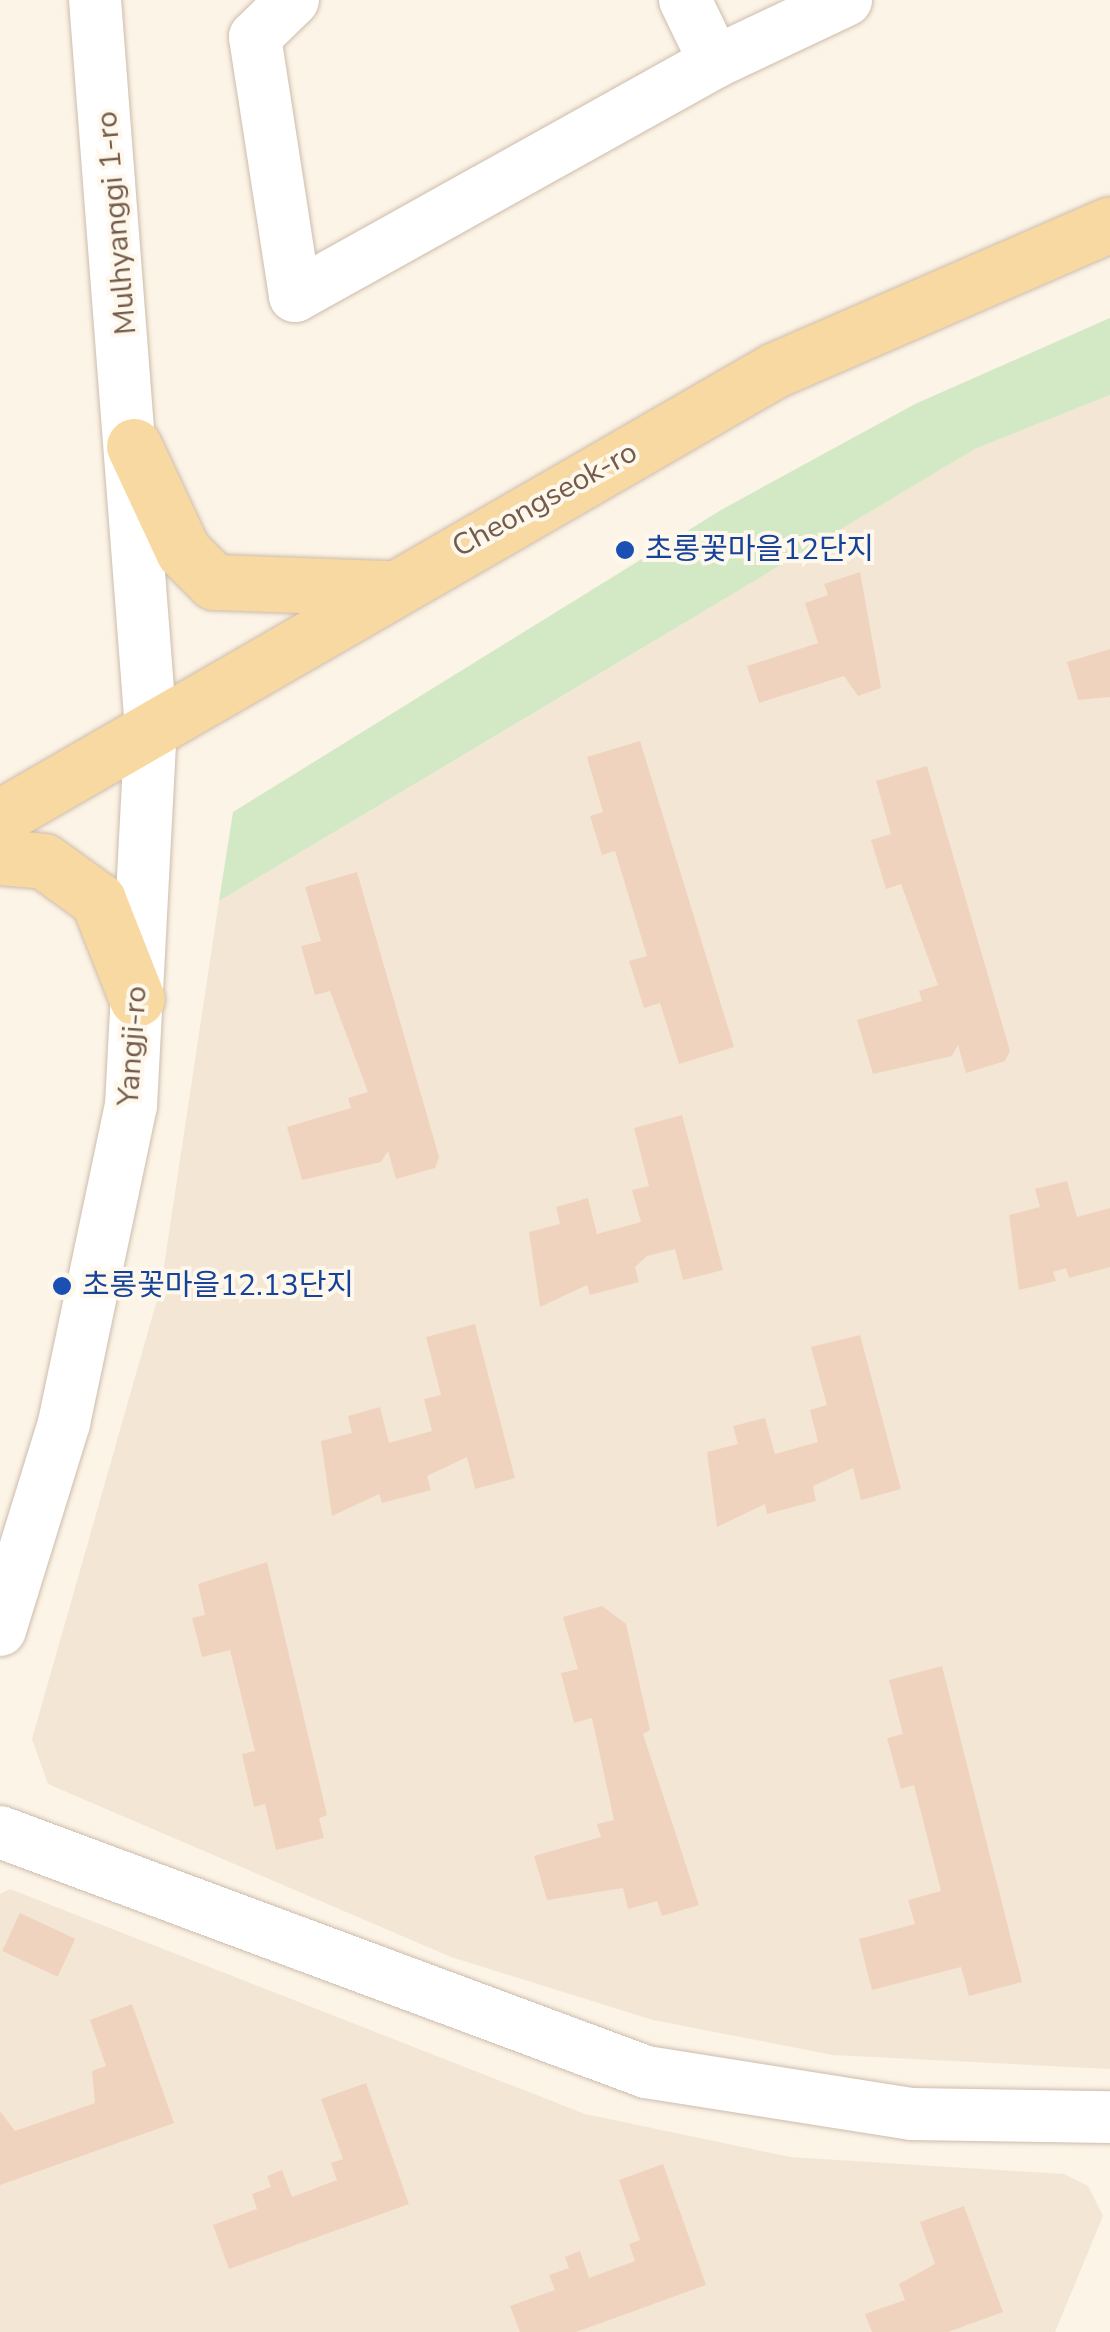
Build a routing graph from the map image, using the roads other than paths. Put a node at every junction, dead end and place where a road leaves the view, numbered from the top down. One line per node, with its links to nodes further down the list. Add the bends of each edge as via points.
1 (95, 0): 7 (street, Mulhyanggi 1-ro)
2 (293, 0): 5 (street, via 255,37 296,296)
3 (686, 0): 5 (street)
4 (846, 0): 5 (street)
5 (714, 62)
6 (1110, 224): 8 (main road, Cheongseok-ro, via 775,370)
7 (134, 446): 8 (main road, via 184,551 214,582); 9 (street, Yangji-ro)
8 (388, 588): 9 (main road, Cheongseok-ro)
9 (151, 729): 10 (main road, Cheongseok-ro); 12 (street, Yangji-ro)
10 (0, 817)
11 (0, 857): 12 (main road, via 44,861 98,900)
12 (137, 999): 13 (street, Yangji-ro, via 131,1106 64,1423)
13 (0, 1630)
14 (0, 1832): 15 (street, via 646,2072 912,2114)
15 (1110, 2117)

